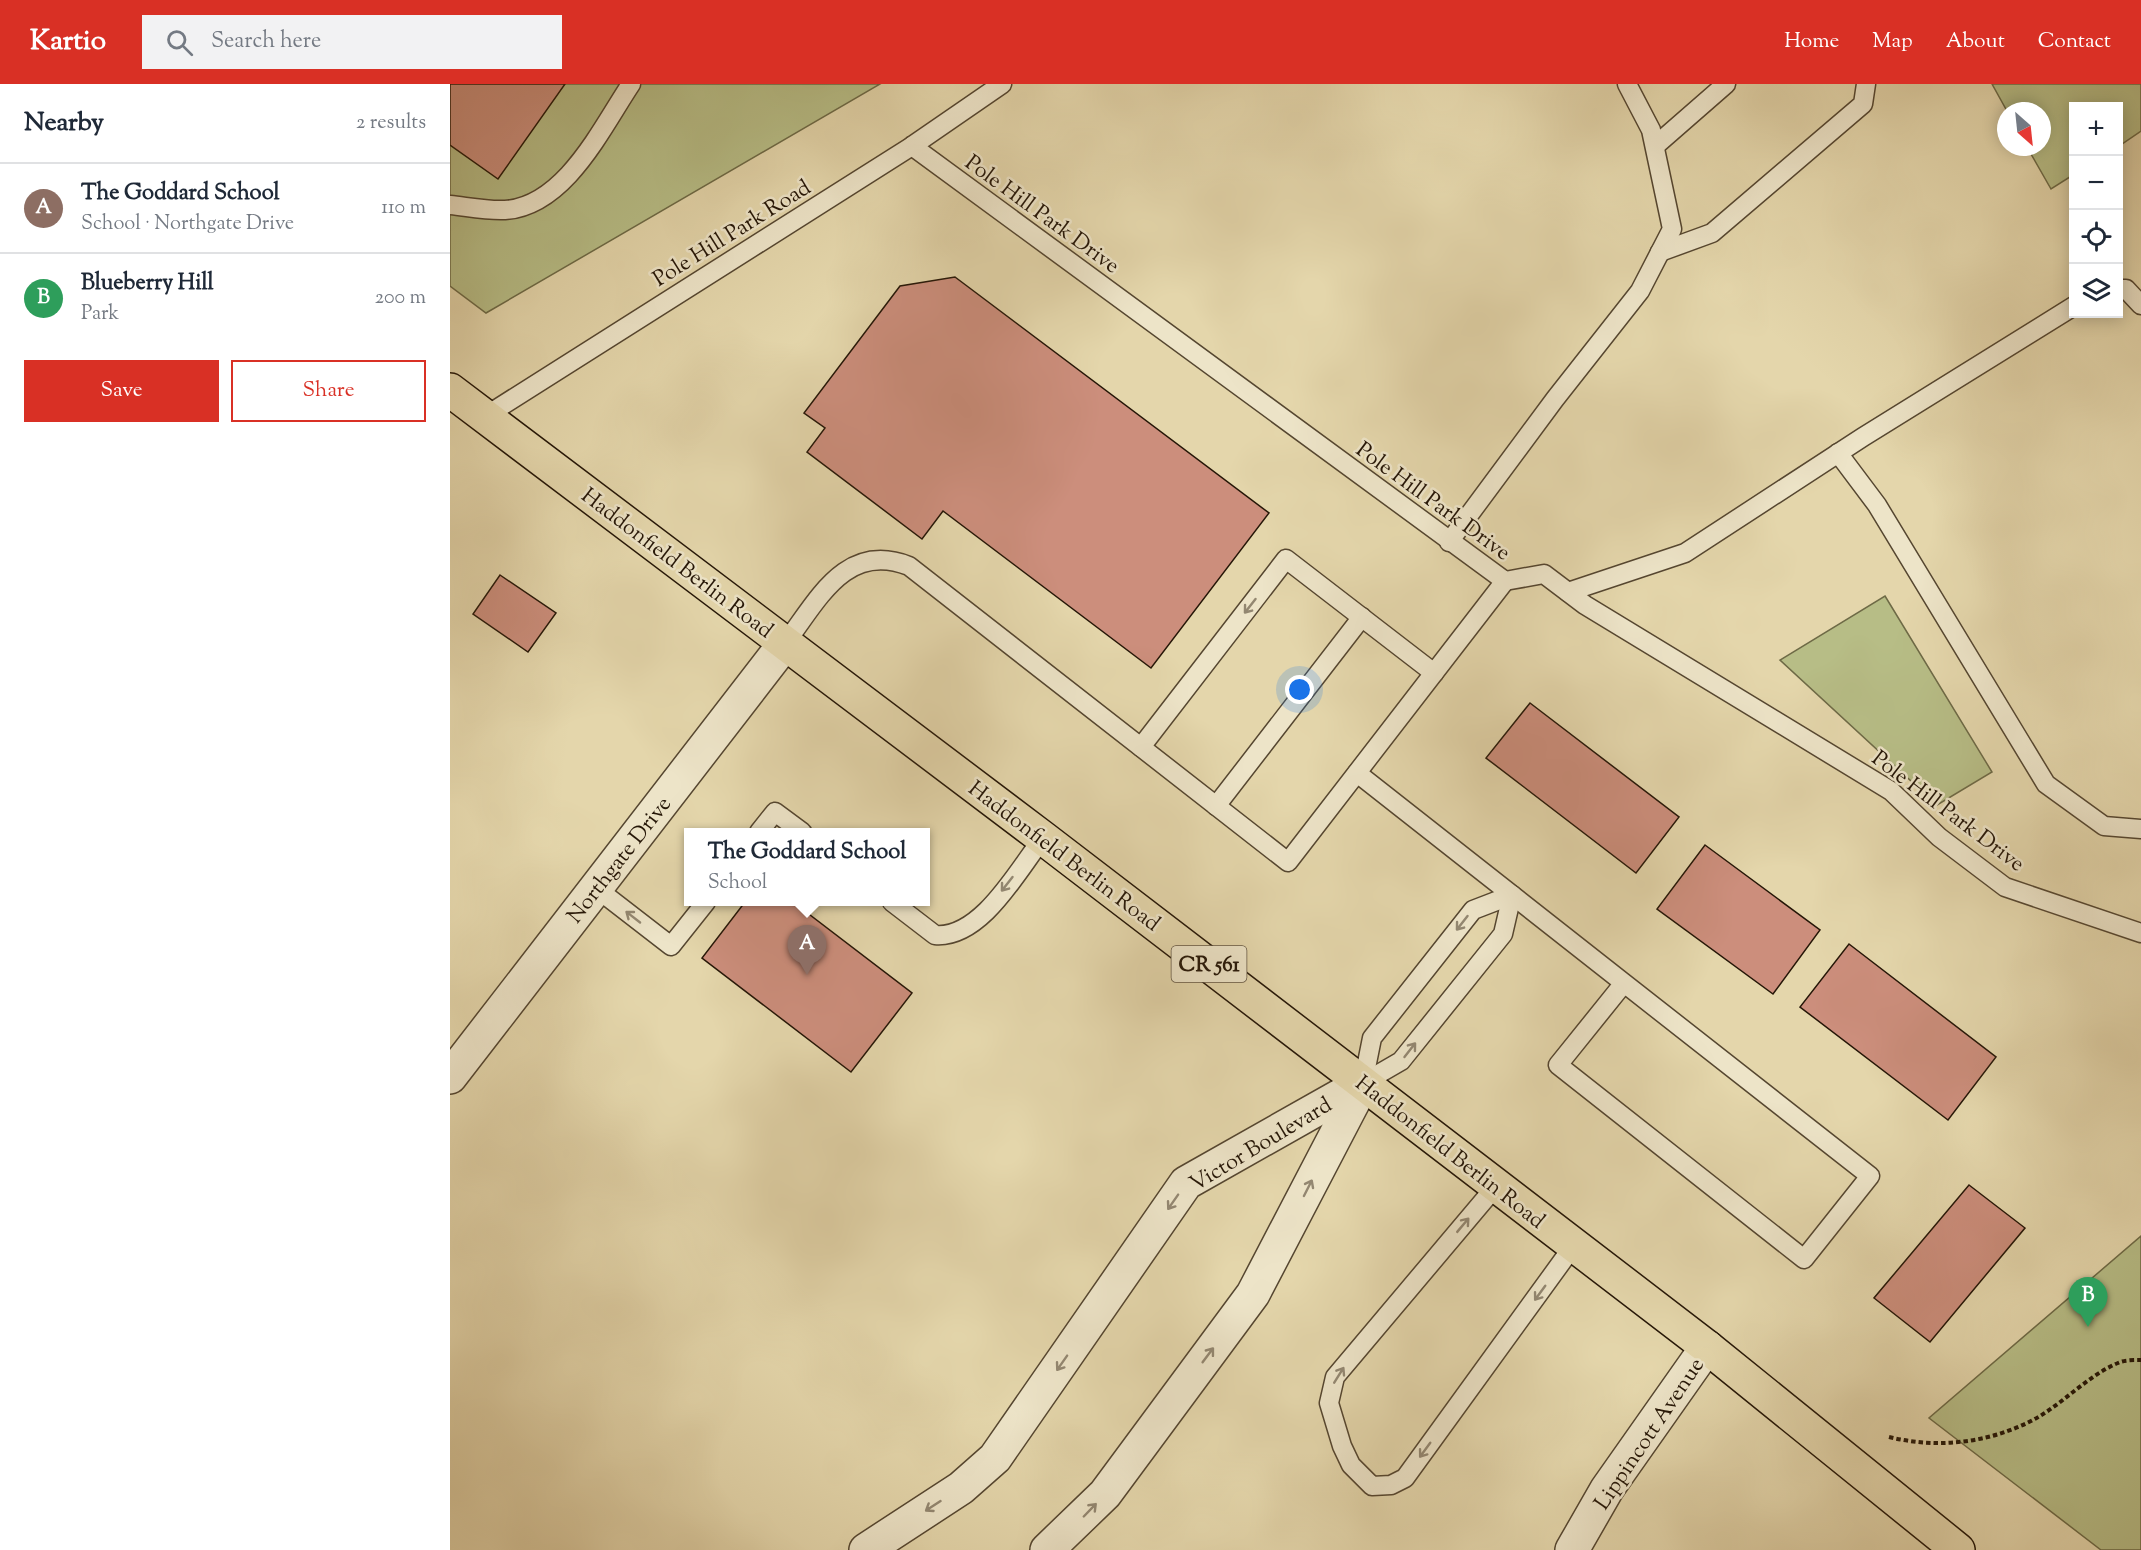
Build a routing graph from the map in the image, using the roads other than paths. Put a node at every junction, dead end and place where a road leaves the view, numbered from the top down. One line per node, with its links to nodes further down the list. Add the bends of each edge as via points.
1 (631, 84): 8 (lane, via 566,179 539,201 506,210)
2 (1002, 84): 6 (lane, Pole Hill Park Road)
3 (1628, 84): 7 (lane)
4 (1726, 84): 7 (lane)
5 (1866, 84): 9 (lane, via 1863,104 1712,233)
6 (912, 146): 14 (lane, Pole Hill Park Road); 16 (lane, Pole Hill Park Drive)
7 (1655, 146): 9 (lane, via 1672,229)
8 (450, 205)
9 (1660, 252): 16 (lane, via 1640,291)
10 (2123, 289): 11 (lane)
11 (2141, 305)
12 (2069, 309): 15 (lane)
13 (450, 390): 14 (main road, Haddonfield Berlin Road / CR 561)
14 (484, 417): 20 (main road, Haddonfield Berlin Road / CR 561)
15 (1839, 453): 18 (lane, via 1685,553); 27 (lane, via 1877,505 2046,784 2104,826)
16 (1449, 542): 17 (lane, Pole Hill Park Drive)
17 (1506, 581): 18 (lane, Pole Hill Park Drive, via 1544,574); 21 (lane)
18 (1568, 592): 33 (lane, Pole Hill Park Drive, via 1891,791 1939,837 2005,887)
19 (1362, 617): 21 (lane); 22 (lane, one-way to 22, via 1286,559); 24 (lane)
20 (786, 642): 22 (lane, via 841,573 866,561 899,562 919,571); 28 (main road, Haddonfield Berlin Road / CR 561); 29 (street, Northgate Drive)
21 (1434, 673): 23 (lane)
22 (1141, 747): 24 (lane)
23 (1357, 773): 24 (lane, via 1288,862); 30 (lane)
24 (1216, 806)
25 (762, 828): 26 (lane, via 775,812)
26 (797, 828)
27 (2141, 829)
28 (1043, 838): 32 (lane, one-way to 32, via 983,915 964,930 935,935); 36 (main road, Haddonfield Berlin Road / CR 561)
29 (596, 888): 31 (lane, one-way to 29, via 671,946); 35 (street, Northgate Drive)
30 (1512, 895): 34 (lane); 36 (lane, one-way to 30, via 1401,1061 1503,934); 36 (lane, one-way to 36, via 1473,910 1408,992 1372,1038)
31 (703, 906)
32 (897, 906)
33 (2141, 933)
34 (1624, 983): 34 (lane, via 1870,1176 1804,1259 1558,1065)
35 (450, 1077)
36 (1363, 1083): 37 (main road, Haddonfield Berlin Road / CR 561); 40 (street, Victor Boulevard, one-way to 40, via 1186,1183 995,1458 961,1488); 41 (street, Victor Boulevard, one-way to 36, via 1105,1494 1253,1294)
37 (1496, 1186): 38 (main road, Haddonfield Berlin Road / CR 561); 38 (lane, one-way to 37, via 1405,1478 1391,1485 1372,1486 1351,1465 1342,1446 1329,1403 1335,1377)
38 (1574, 1245): 39 (main road, Haddonfield Berlin Road / CR 561)
39 (1707, 1347): 42 (street, Lippincott Avenue, via 1607,1489); 43 (main road, Haddonfield Berlin Road / CR 561)
40 (866, 1550)
41 (1047, 1550)
42 (1572, 1550)
43 (1958, 1550)

